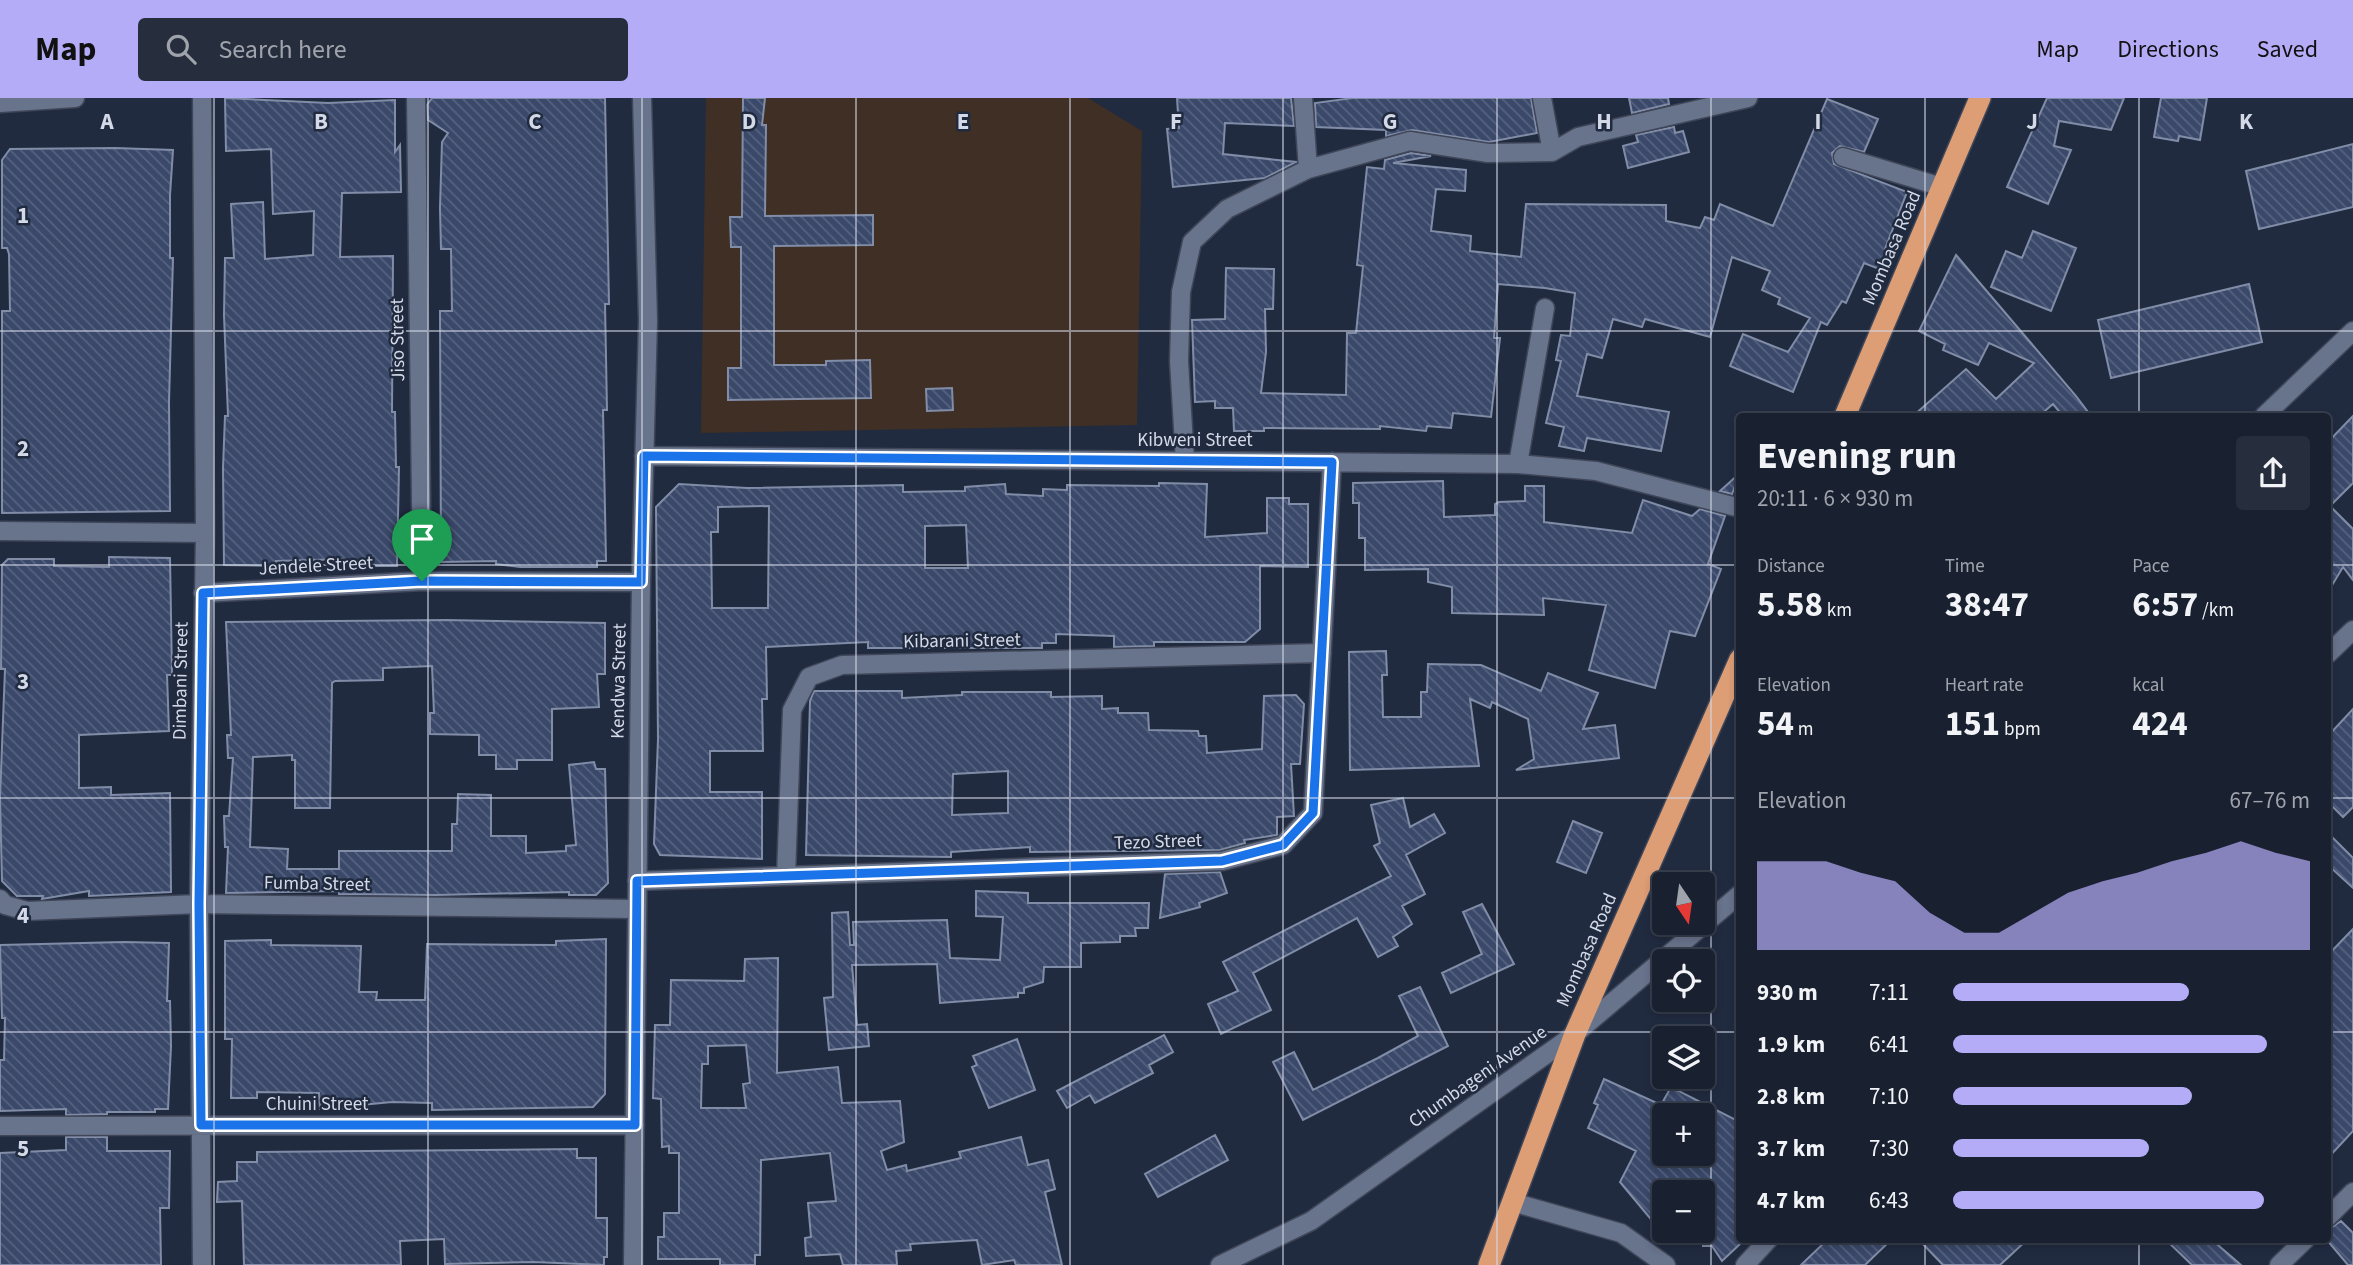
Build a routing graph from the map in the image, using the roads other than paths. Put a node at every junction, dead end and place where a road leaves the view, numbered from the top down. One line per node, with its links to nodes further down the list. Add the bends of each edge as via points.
1 (75, 98): 9 (street)
2 (202, 98): 24 (street, Dimbani Street)
3 (416, 98): 25 (street, Jiso Street)
4 (642, 98): 18 (street, Kendwa Street, via 648,320)
5 (1303, 98): 12 (street)
6 (1542, 98): 10 (street)
7 (1748, 98): 10 (street, via 1578,137)
8 (1980, 98): 13 (highway, Mombasa Road)
9 (0, 103)
10 (1552, 152): 12 (street, via 1488,153 1410,141)
11 (1843, 157): 13 (street)
12 (1308, 169): 19 (street, via 1227,209 1192,242 1181,292 1179,361)
13 (1942, 187): 16 (highway, Mombasa Road)
14 (1545, 308): 21 (street)
15 (2353, 331): 17 (street)
16 (1846, 413)
17 (2267, 413)
18 (644, 456): 19 (street, Kibweni Street); 26 (street, Kendwa Street)
19 (1185, 461): 20 (street, Kibweni Street)
20 (1332, 462): 21 (street, Kibweni Street); 30 (street, Tezo Street)
21 (1518, 464): 22 (street, Kibweni Street, via 1596,471)
22 (1736, 507)
23 (0, 531): 24 (street)
24 (205, 533): 27 (street, Dimbani Street)
25 (422, 581): 26 (street, Jendele Street); 27 (street, Jendele Street)
26 (641, 582): 33 (street, Kendwa Street)
27 (203, 593): 36 (street, Dimbani Street)
28 (2353, 630): 29 (street)
29 (2331, 651)
30 (1322, 653): 32 (street, Tezo Street, via 1313,813 1283,845 1222,861); 32 (street, Kibarani Street, via 842,665 809,677 792,710)
31 (1736, 668): 38 (highway, Mombasa Road)
32 (786, 876): 33 (street, Tezo Street)
33 (637, 881): 37 (street, Kendwa Street)
34 (1736, 897): 38 (street, Chumbageni Avenue)
35 (0, 899): 36 (street, Fumba Street, via 27,911)
36 (199, 904): 37 (street, Fumba Street); 39 (street, Dimbani Street)
37 (637, 909): 40 (street, Kendwa Street)
38 (1575, 1034): 43 (highway, Mombasa Road); 49 (street, Chumbageni Avenue, via 1311,1221)
39 (201, 1125): 40 (street, Chuini Street); 41 (street, Chuini Street); 47 (street, Dimbani Street)
40 (635, 1125): 48 (street, Kendwa Street)
41 (0, 1126)
42 (2353, 1192): 44 (street)
43 (1512, 1202): 50 (highway, Mombasa Road); 51 (street, via 1621,1233)
44 (2331, 1214)
45 (1765, 1243): 52 (street)
46 (2302, 1243): 53 (street)
47 (202, 1265)
48 (633, 1265)
49 (1220, 1265)
50 (1489, 1265)
51 (1666, 1265)
52 (1745, 1265)
53 (2279, 1265)

